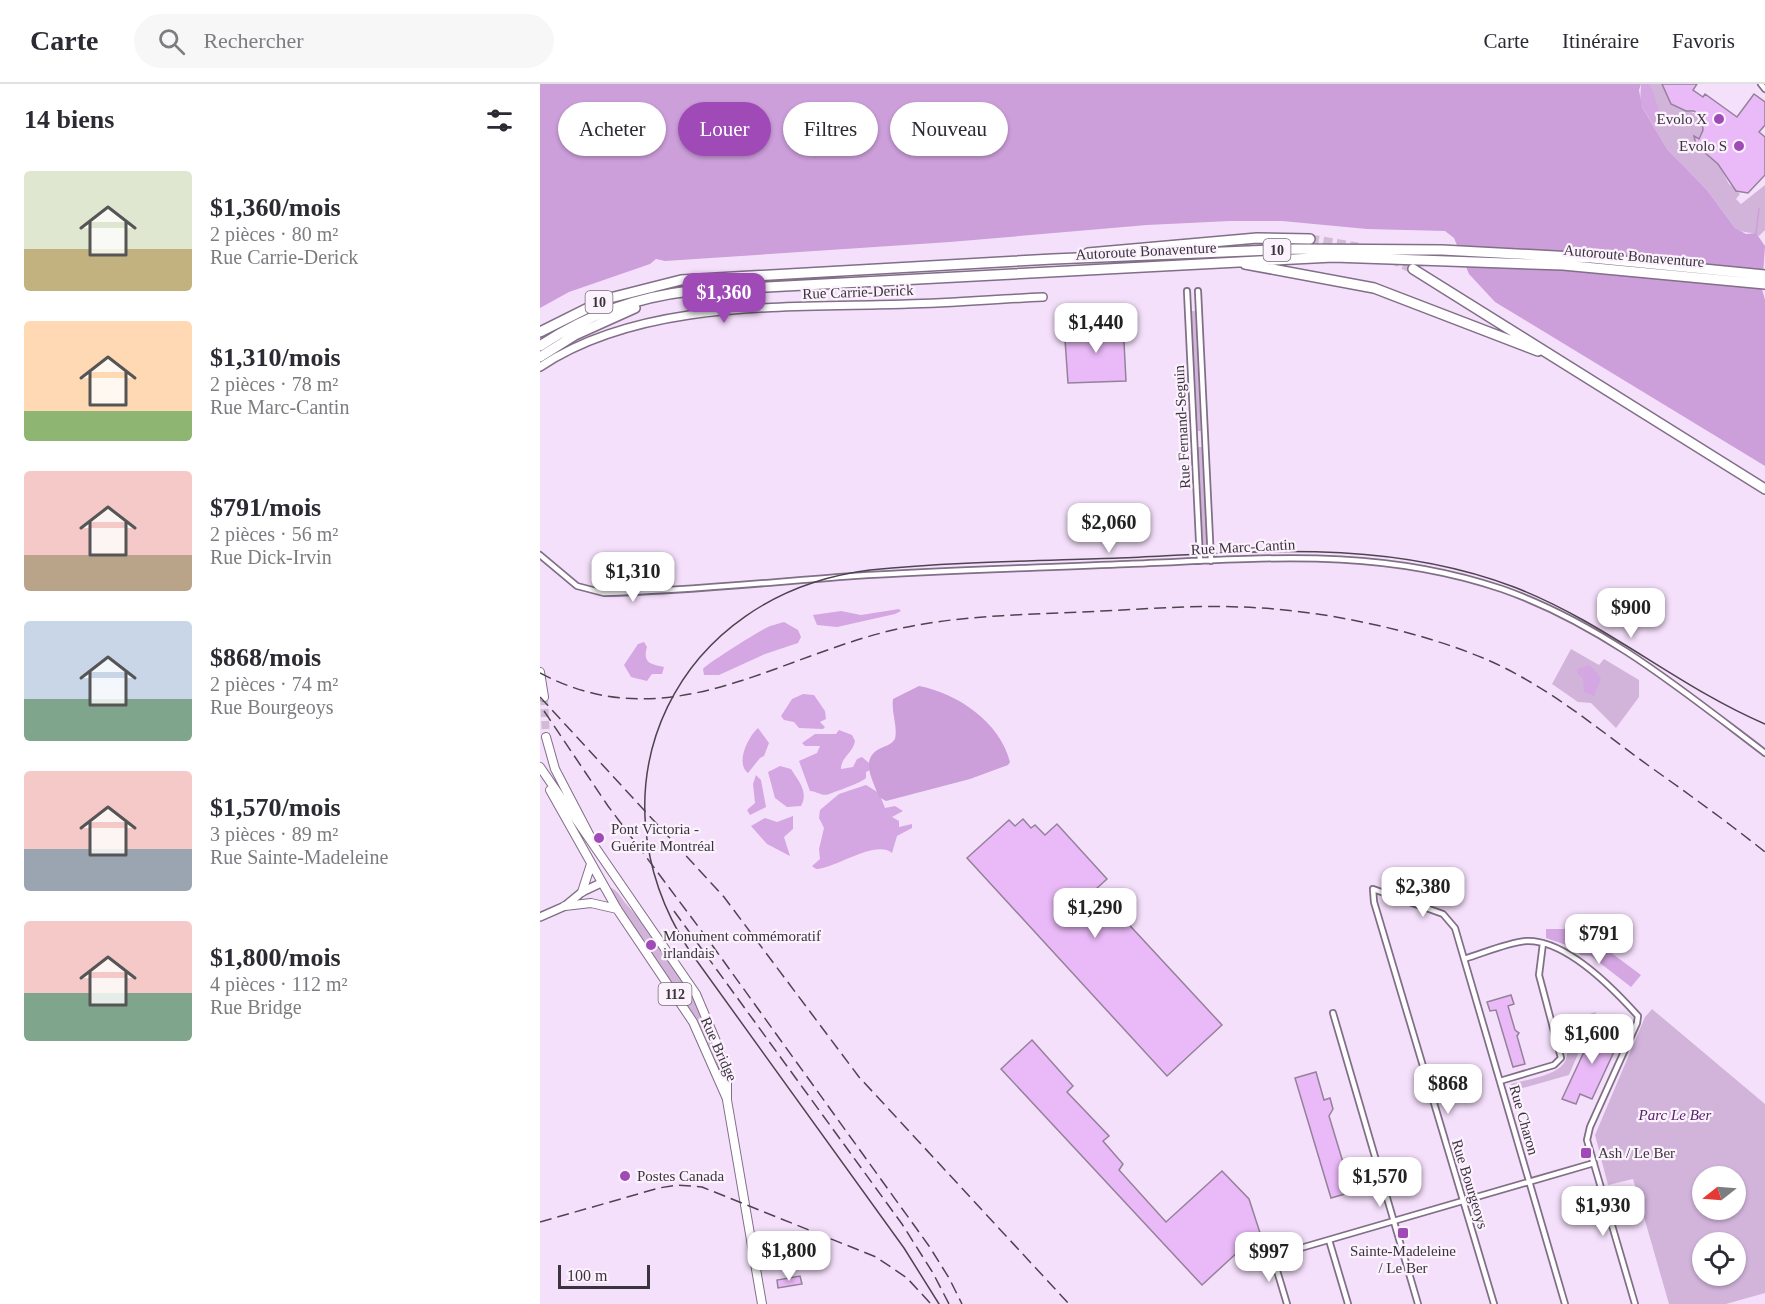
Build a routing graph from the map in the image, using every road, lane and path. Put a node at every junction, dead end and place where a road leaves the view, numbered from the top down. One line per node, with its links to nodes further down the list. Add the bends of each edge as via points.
1 (1761, 84): 2 (street)
2 (1765, 89)
3 (1310, 239): 5 (highway, via 1249,238 1112,249)
4 (1442, 254): 5 (highway, Autoroute Bonaventure / 10, via 1295,249); 6 (highway, Autoroute Bonaventure / 10); 8 (highway, Autoroute Bonaventure / 10, via 1592,258)
5 (1053, 259): 13 (highway, Autoroute Bonaventure / 10, via 681,280 606,299)
6 (1231, 261): 9 (highway, Autoroute Bonaventure / 10); 16 (highway, via 1374,288)
7 (1413, 269): 16 (highway)
8 (1764, 280)
9 (698, 290): 14 (highway, Autoroute Bonaventure / 10, via 649,298 611,310); 15 (highway, via 623,312)
10 (1187, 291): 20 (street, Rue Fernand-Seguin)
11 (1198, 291): 21 (street, Rue Fernand-Seguin)
12 (1043, 297): 17 (street, Rue Carrie-Derick, via 693,315 613,333)
13 (540, 332)
14 (540, 346)
15 (540, 357)
16 (1557, 358): 18 (highway)
17 (540, 367)
18 (1765, 489)
19 (540, 555): 20 (street, Rue Marc-Cantin, via 577,586 604,593 884,574)
20 (1200, 561): 21 (street, Rue Marc-Cantin)
21 (1211, 561): 26 (street, Rue Marc-Cantin, via 1312,556 1375,560 1443,572 1502,589 1619,645)
22 (540, 672): 24 (main road)
23 (540, 687): 24 (main road)
24 (542, 695)
25 (544, 734): 28 (main road, Rue Bridge / 112, via 544,751)
26 (1765, 753)
27 (542, 771): 29 (main road, Rue Bridge / 112); 30 (main road, Rue Bridge / 112)
28 (563, 793): 29 (main road, Rue Bridge / 112); 31 (main road, Rue Bridge / 112)
29 (572, 816): 30 (main road, Rue Bridge / 112); 31 (main road, Rue Bridge / 112)
30 (590, 861): 32 (main road, Rue Bridge / 112); 34 (main road)
31 (618, 881): 32 (main road); 42 (main road, Rue Bridge / 112, via 703,1007 721,1053)
32 (601, 883): 34 (street); 36 (main road, Rue Bridge / 112)
33 (1373, 889): 39 (street, Rue Charon, via 1449,918); 45 (street, Rue Bourgeoys)
34 (582, 892): 35 (street)
35 (565, 906): 36 (main road, via 591,903); 37 (street)
36 (617, 909): 42 (main road, Rue Bridge / 112, via 693,1022)
37 (540, 917)
38 (1543, 943): 39 (street, via 1521,942); 41 (street, via 1539,975 1561,1058 1554,1065); 43 (street, via 1575,957 1638,1016 1588,1131)
39 (1464, 959): 41 (street, Rue Charon)
40 (1333, 1013): 46 (street)
41 (1500, 1081): 44 (street, Rue Charon)
42 (727, 1100): 48 (main road, Rue Bridge / 112)
43 (1594, 1163): 44 (street); 54 (street)
44 (1529, 1182): 45 (street); 53 (street, Rue Charon)
45 (1462, 1201): 46 (street); 52 (street, Rue Bourgeoys)
46 (1395, 1221): 47 (street); 51 (street)
47 (1329, 1240): 49 (street, via 1281,1253 1275,1260); 50 (street)
48 (762, 1304)
49 (1287, 1304)
50 (1348, 1304)
51 (1418, 1304)
52 (1494, 1304)
53 (1565, 1304)
54 (1635, 1304)

